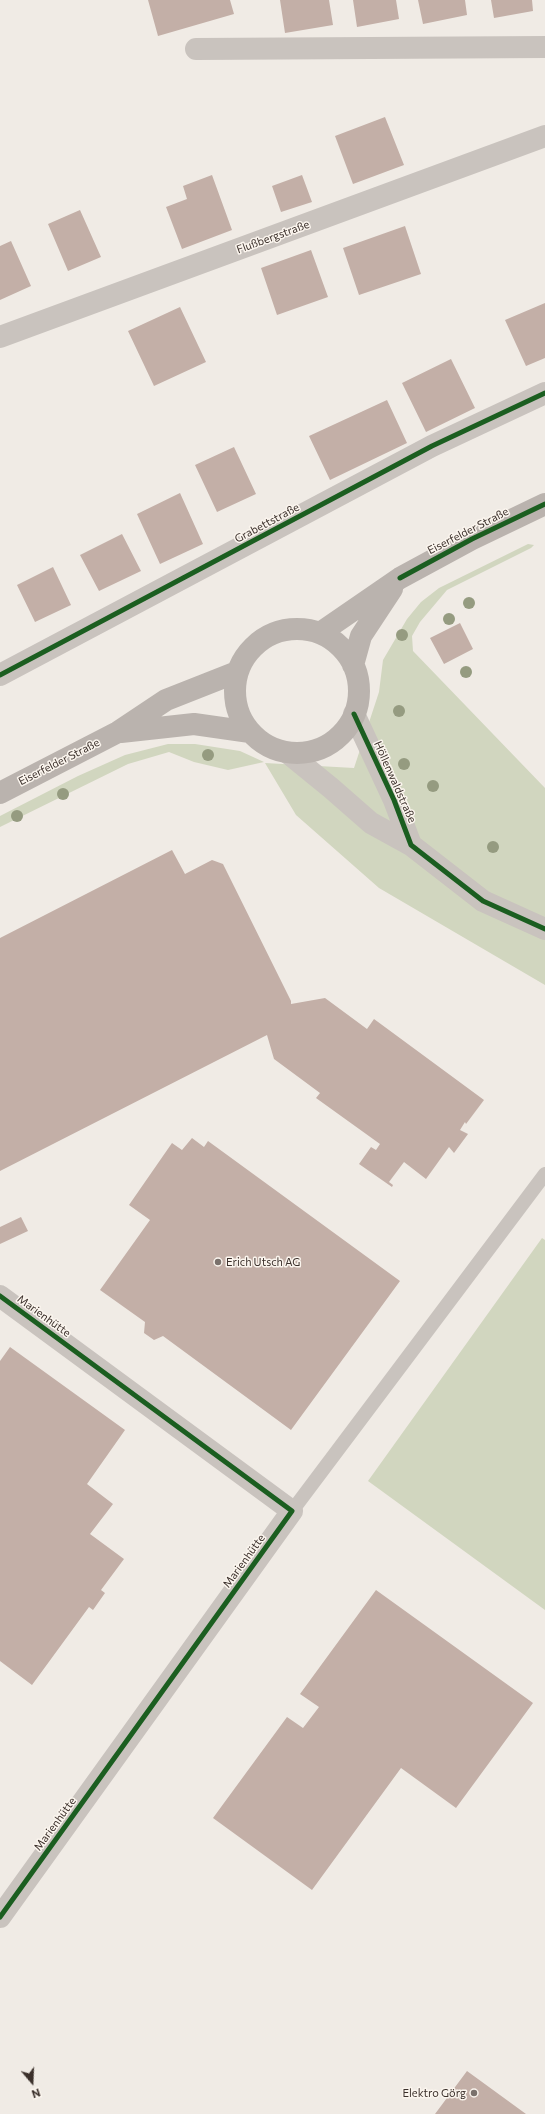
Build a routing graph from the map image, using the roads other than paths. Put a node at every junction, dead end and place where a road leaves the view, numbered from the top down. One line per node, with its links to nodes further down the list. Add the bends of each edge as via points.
1 (545, 47): 2 (street)
2 (196, 49)
3 (545, 136): 4 (street, Flußbergstraße)
4 (0, 337)
5 (545, 393): 11 (street, Grabettstraße, via 432,446)
6 (545, 504): 7 (main road, Eiserfelder Straße, via 472,539)
7 (400, 578): 8 (main road, Eiserfelder Straße); 9 (main road, Eiserfelder Straße, via 360,636)
8 (320, 633): 9 (main road, via 339,647); 10 (main road, via 300,629 280,632 262,640 247,654)
9 (353, 665): 12 (main road, via 358,681)
10 (237, 672): 13 (main road, Eiserfelder Straße, via 166,700); 14 (main road, via 234,693 239,714)
11 (0, 675)
12 (354, 714): 15 (main road, via 344,732 328,745 308,752); 17 (street, Höllenwaldstraße, via 394,800)
13 (118, 732): 14 (main road, Eiserfelder Straße, via 194,724); 16 (main road, Eiserfelder Straße)
14 (250, 732): 15 (main road, via 274,749)
15 (288, 752): 17 (street, Höllenwaldstraße, via 371,823)
16 (0, 793)
17 (411, 845): 18 (street, Höllenwaldstraße, via 483,901)
18 (545, 929)
19 (545, 1174): 21 (lane)
20 (0, 1296): 21 (street, Marienhütte)
21 (292, 1511): 22 (street, Marienhütte)
22 (0, 1917)

